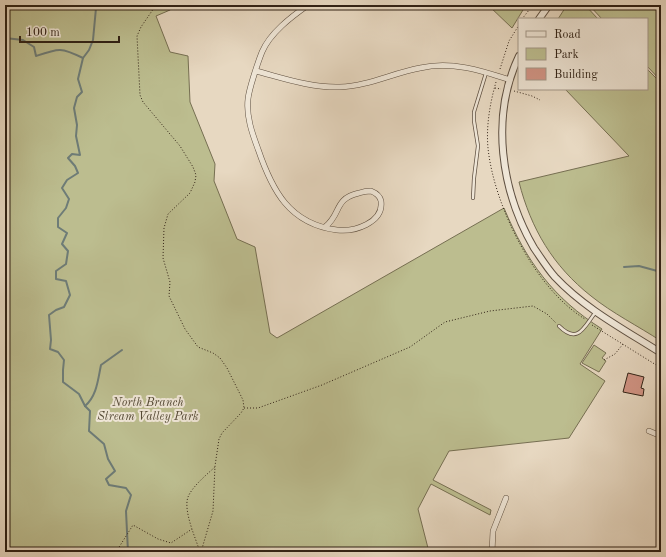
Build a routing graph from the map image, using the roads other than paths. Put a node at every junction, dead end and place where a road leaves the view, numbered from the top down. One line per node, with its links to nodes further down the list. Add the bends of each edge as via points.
1 (308, 5): 5 (street, via 272,36 262,51)
2 (549, 5): 3 (street)
3 (540, 18)
4 (518, 59): 7 (street)
5 (256, 71): 6 (street, via 299,82 340,87 367,84 436,65 451,65); 9 (street, via 248,98 250,128 266,172 276,191 290,208 304,219)
6 (486, 72): 7 (street); 8 (lane, via 474,112 478,146)
7 (510, 80): 10 (street, via 502,120 503,143 505,172 516,212 547,267)
8 (473, 198)
9 (325, 227): 9 (street, via 347,231 371,222 379,215 381,208 377,194 370,191 353,194 344,199 332,222)
10 (596, 312): 11 (lane, via 584,330 577,334 563,331); 12 (street)
11 (559, 326)
12 (661, 353)
13 (650, 431): 14 (street)
14 (661, 436)
15 (506, 498): 16 (street, via 493,531)
16 (492, 552)

